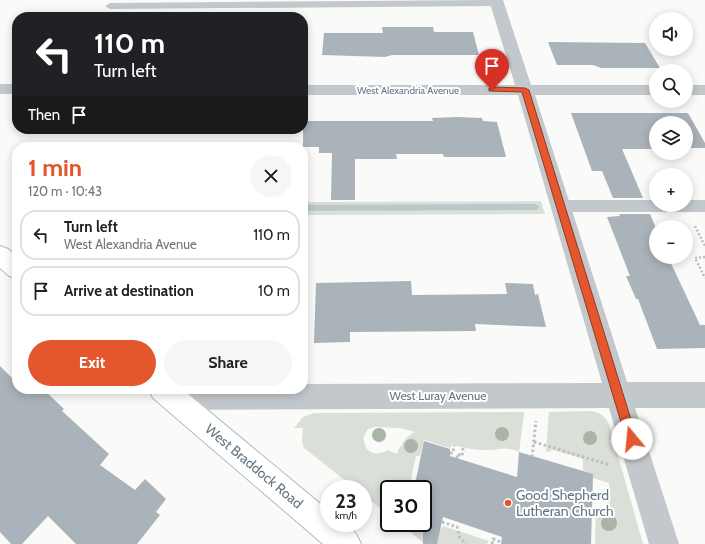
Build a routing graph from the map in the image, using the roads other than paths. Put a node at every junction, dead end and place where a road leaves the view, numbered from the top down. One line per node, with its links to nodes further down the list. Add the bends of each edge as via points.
1 (497, 1): 2 (lane); 7 (street)
2 (111, 3): 3 (lane)
3 (106, 12)
4 (0, 90): 5 (street)
5 (12, 90)
6 (308, 90): 7 (street, West Alexandria Avenue)
7 (525, 90): 8 (street, West Alexandria Avenue); 11 (street)
8 (649, 90)
9 (693, 90): 10 (street)
10 (705, 90)
11 (560, 206): 12 (lane); 17 (street)
12 (705, 206)
13 (0, 255): 14 (main road)
14 (12, 265)
15 (308, 393): 17 (street, West Luray Avenue)
16 (167, 394): 19 (main road, West Braddock Road)
17 (618, 394): 18 (street, West Luray Avenue); 20 (street)
18 (705, 394)
19 (346, 544)
20 (664, 544)

